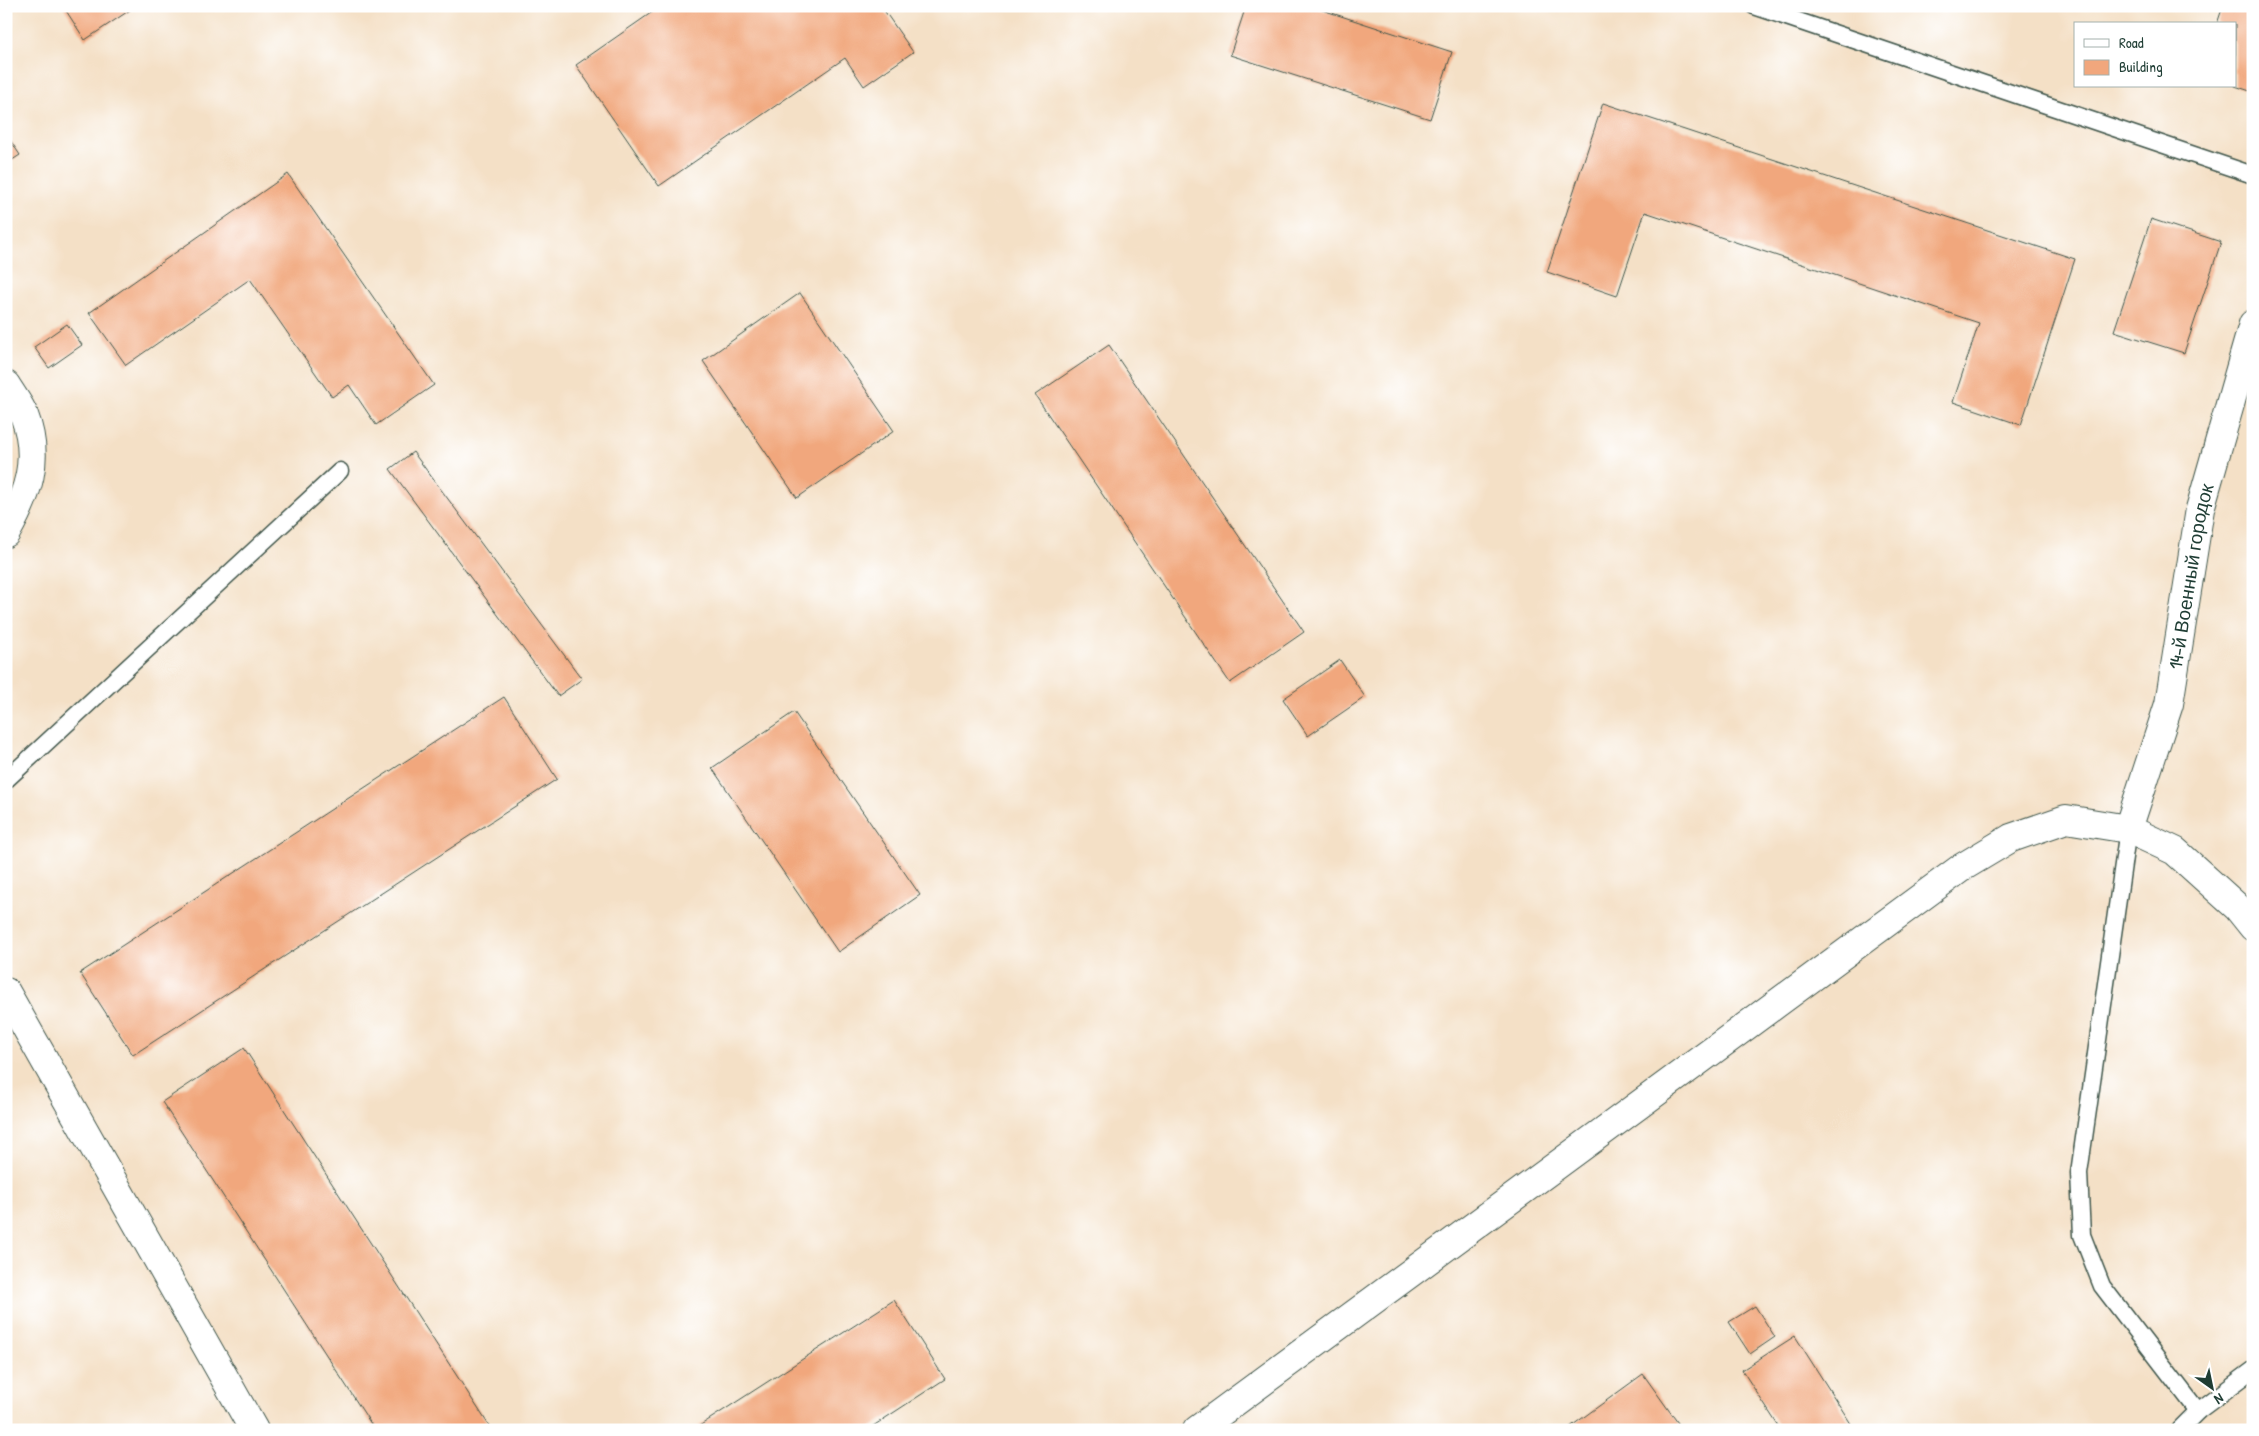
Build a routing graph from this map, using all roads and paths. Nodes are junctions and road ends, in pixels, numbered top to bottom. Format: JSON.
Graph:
{"nodes":[{"id":1,"x":1754,"y":6,"type":"edge"},
{"id":2,"x":2253,"y":175,"type":"edge"},
{"id":3,"x":2253,"y":324,"type":"edge"},
{"id":4,"x":6,"y":385,"type":"edge"},
{"id":5,"x":340,"y":471,"type":"dead end"},
{"id":6,"x":6,"y":532,"type":"edge"},
{"id":7,"x":6,"y":780,"type":"edge"},
{"id":8,"x":2128,"y":828,"type":"junction"},
{"id":9,"x":2253,"y":927,"type":"edge"},
{"id":10,"x":6,"y":992,"type":"edge"},
{"id":11,"x":2253,"y":1370,"type":"edge"},
{"id":12,"x":2198,"y":1411,"type":"junction"},
{"id":13,"x":254,"y":1430,"type":"edge"},
{"id":14,"x":1197,"y":1430,"type":"edge"},
{"id":15,"x":2179,"y":1430,"type":"edge"}],
"edges":[{"from":1,"to":2,"type":"lane"},
{"from":3,"to":8,"type":"street","name":"14-й Военный городок"},
{"from":4,"to":6,"type":"street"},
{"from":5,"to":7,"type":"lane"},
{"from":8,"to":9,"type":"street"},
{"from":8,"to":12,"type":"lane"},
{"from":8,"to":14,"type":"street"},
{"from":10,"to":13,"type":"street"},
{"from":11,"to":12,"type":"lane"},
{"from":12,"to":15,"type":"lane"}]}
